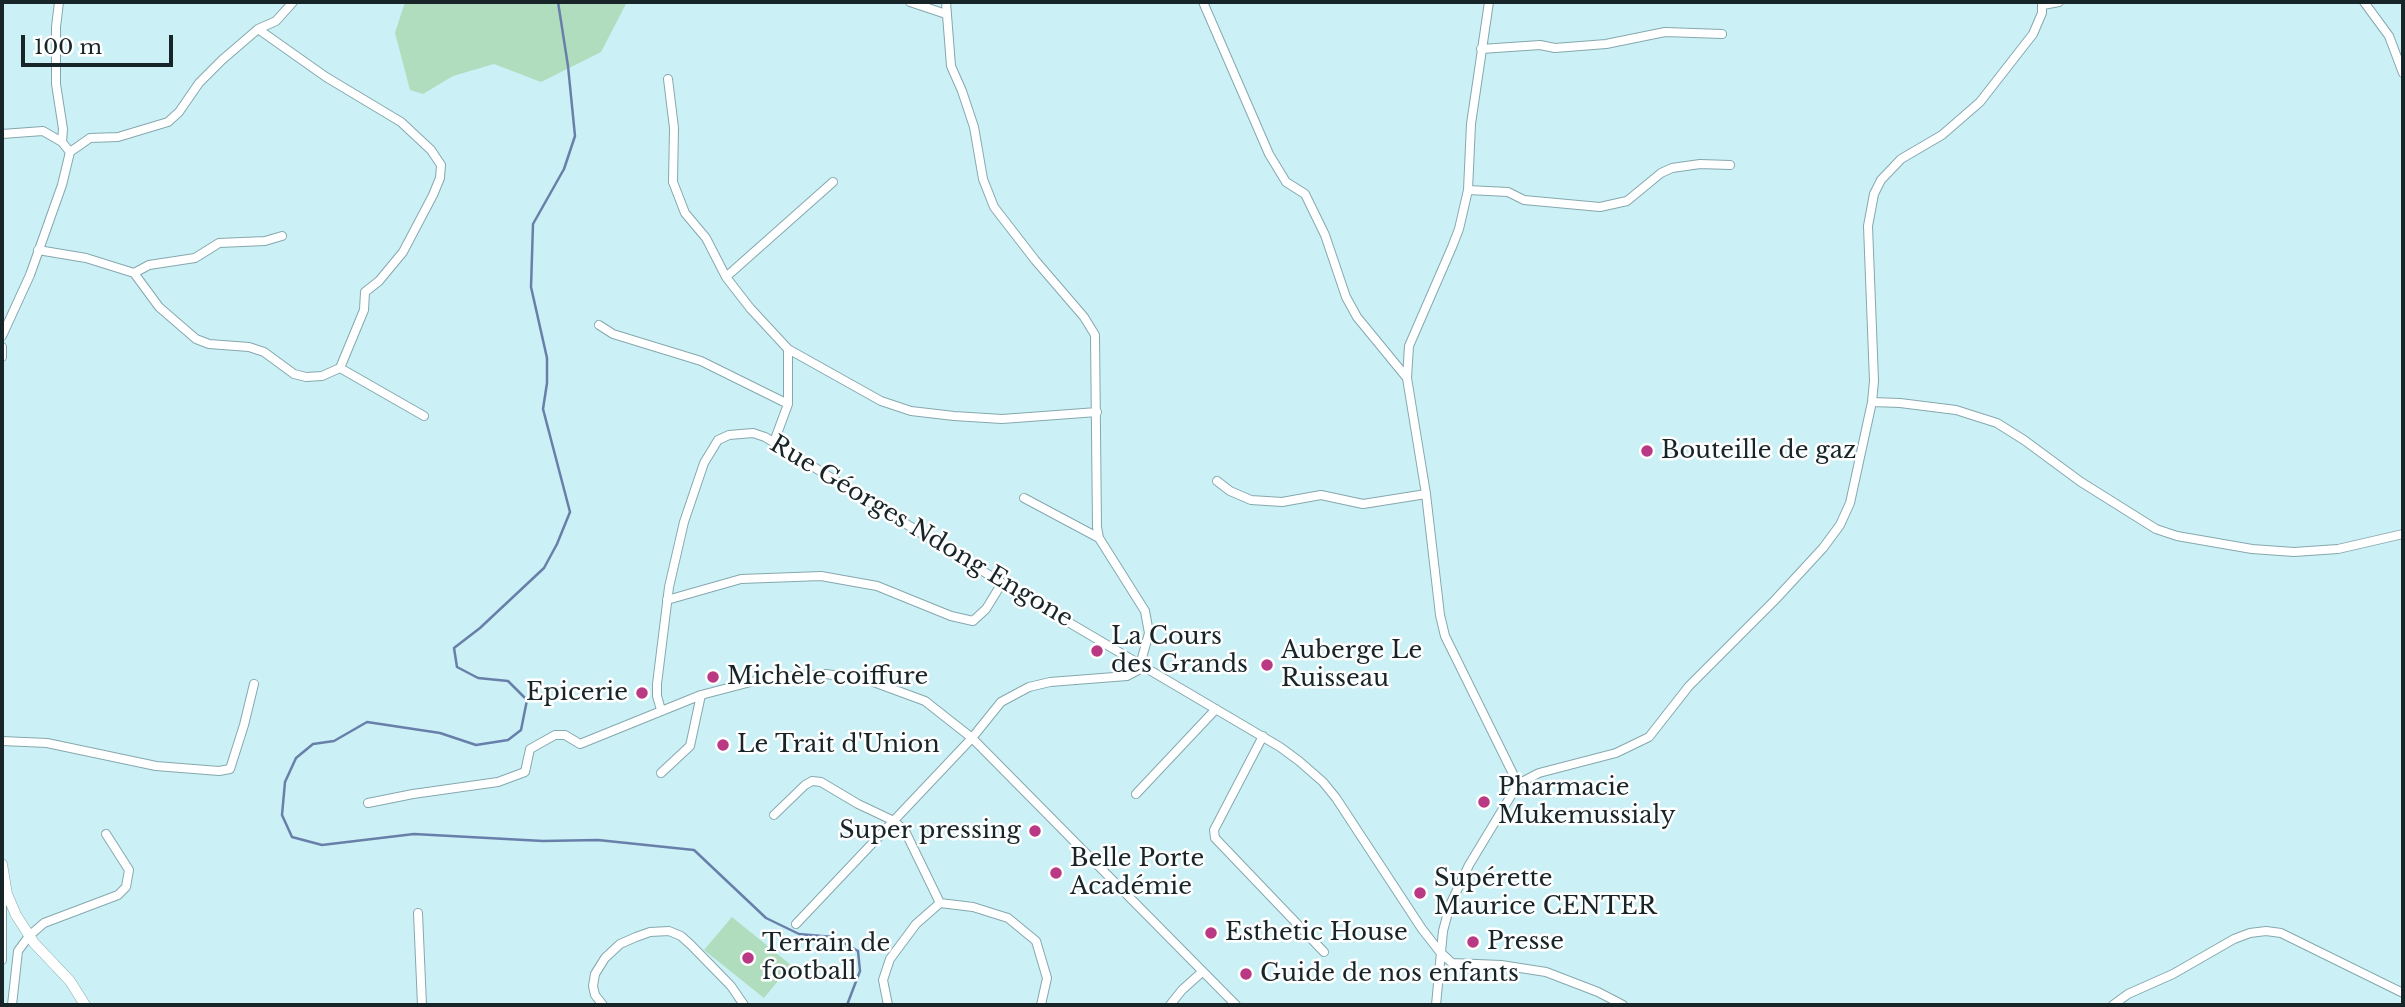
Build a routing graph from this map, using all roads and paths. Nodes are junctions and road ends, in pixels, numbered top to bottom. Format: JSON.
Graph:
{"nodes":[{"id":1,"x":59,"y":2,"type":"edge"},
{"id":2,"x":293,"y":2,"type":"edge"},
{"id":3,"x":910,"y":2,"type":"edge"},
{"id":4,"x":946,"y":2,"type":"edge"},
{"id":5,"x":1203,"y":2,"type":"edge"},
{"id":6,"x":1489,"y":2,"type":"edge"},
{"id":7,"x":2059,"y":2,"type":"edge"},
{"id":8,"x":2364,"y":2,"type":"edge"},
{"id":9,"x":2043,"y":3,"type":"edge"},
{"id":10,"x":946,"y":14,"type":"junction"},
{"id":11,"x":258,"y":29,"type":"junction"},
{"id":12,"x":1722,"y":34,"type":"dead end"},
{"id":13,"x":1482,"y":49,"type":"junction"},
{"id":14,"x":2403,"y":73,"type":"edge"},
{"id":15,"x":668,"y":79,"type":"dead end"},
{"id":16,"x":2,"y":134,"type":"edge"},
{"id":17,"x":62,"y":142,"type":"junction"},
{"id":18,"x":70,"y":152,"type":"junction"},
{"id":19,"x":1730,"y":165,"type":"dead end"},
{"id":20,"x":833,"y":182,"type":"dead end"},
{"id":21,"x":1468,"y":190,"type":"junction"},
{"id":22,"x":282,"y":236,"type":"dead end"},
{"id":23,"x":38,"y":250,"type":"junction"},
{"id":24,"x":134,"y":273,"type":"junction"},
{"id":25,"x":726,"y":277,"type":"junction"},
{"id":26,"x":599,"y":325,"type":"dead end"},
{"id":27,"x":2,"y":336,"type":"edge"},
{"id":28,"x":2,"y":347,"type":"edge"},
{"id":29,"x":788,"y":349,"type":"junction"},
{"id":30,"x":2,"y":357,"type":"edge"},
{"id":31,"x":340,"y":368,"type":"junction"},
{"id":32,"x":1407,"y":378,"type":"junction"},
{"id":33,"x":1872,"y":402,"type":"junction"},
{"id":34,"x":788,"y":404,"type":"junction"},
{"id":35,"x":1097,"y":412,"type":"junction"},
{"id":36,"x":424,"y":415,"type":"dead end"},
{"id":37,"x":774,"y":442,"type":"junction"},
{"id":38,"x":1217,"y":481,"type":"dead end"},
{"id":39,"x":1426,"y":494,"type":"junction"},
{"id":40,"x":1024,"y":498,"type":"dead end"},
{"id":41,"x":2403,"y":534,"type":"edge"},
{"id":42,"x":1099,"y":538,"type":"junction"},
{"id":43,"x":1002,"y":583,"type":"junction"},
{"id":44,"x":667,"y":600,"type":"junction"},
{"id":45,"x":1142,"y":666,"type":"junction"},
{"id":46,"x":254,"y":684,"type":"dead end"},
{"id":47,"x":701,"y":695,"type":"junction"},
{"id":48,"x":1216,"y":709,"type":"junction"},
{"id":49,"x":661,"y":710,"type":"junction"},
{"id":50,"x":1263,"y":736,"type":"junction"},
{"id":51,"x":972,"y":738,"type":"junction"},
{"id":52,"x":2,"y":741,"type":"edge"},
{"id":53,"x":661,"y":773,"type":"dead end"},
{"id":54,"x":1518,"y":784,"type":"junction"},
{"id":55,"x":1136,"y":794,"type":"dead end"},
{"id":56,"x":368,"y":803,"type":"dead end"},
{"id":57,"x":774,"y":815,"type":"dead end"},
{"id":58,"x":894,"y":821,"type":"junction"},
{"id":59,"x":106,"y":834,"type":"dead end"},
{"id":60,"x":2,"y":864,"type":"edge"},
{"id":61,"x":2,"y":894,"type":"edge"},
{"id":62,"x":940,"y":903,"type":"junction"},
{"id":63,"x":418,"y":912,"type":"dead end"},
{"id":64,"x":796,"y":924,"type":"dead end"},
{"id":65,"x":29,"y":936,"type":"junction"},
{"id":66,"x":1324,"y":952,"type":"dead end"},
{"id":67,"x":1440,"y":952,"type":"junction"},
{"id":68,"x":2,"y":960,"type":"edge"},
{"id":69,"x":1202,"y":972,"type":"junction"},
{"id":70,"x":2403,"y":993,"type":"edge"},
{"id":71,"x":12,"y":1005,"type":"edge"},
{"id":72,"x":85,"y":1005,"type":"edge"},
{"id":73,"x":422,"y":1005,"type":"edge"},
{"id":74,"x":603,"y":1005,"type":"edge"},
{"id":75,"x":744,"y":1005,"type":"edge"},
{"id":76,"x":888,"y":1005,"type":"edge"},
{"id":77,"x":1041,"y":1005,"type":"edge"},
{"id":78,"x":1170,"y":1005,"type":"edge"},
{"id":79,"x":1236,"y":1005,"type":"edge"},
{"id":80,"x":1436,"y":1005,"type":"edge"},
{"id":81,"x":1623,"y":1005,"type":"edge"},
{"id":82,"x":2113,"y":1005,"type":"edge"}],
"edges":[{"from":1,"to":17,"type":"street"},
{"from":2,"to":11,"type":"street"},
{"from":3,"to":10,"type":"street"},
{"from":4,"to":10,"type":"street"},
{"from":5,"to":32,"type":"street"},
{"from":6,"to":13,"type":"street"},
{"from":7,"to":9,"type":"street"},
{"from":8,"to":14,"type":"street"},
{"from":9,"to":33,"type":"street"},
{"from":10,"to":35,"type":"street"},
{"from":11,"to":18,"type":"street"},
{"from":11,"to":31,"type":"street"},
{"from":12,"to":13,"type":"street"},
{"from":13,"to":21,"type":"street"},
{"from":15,"to":25,"type":"street"},
{"from":16,"to":17,"type":"street"},
{"from":17,"to":18,"type":"street"},
{"from":18,"to":23,"type":"street"},
{"from":19,"to":21,"type":"street"},
{"from":20,"to":25,"type":"street"},
{"from":21,"to":32,"type":"street"},
{"from":22,"to":24,"type":"street"},
{"from":23,"to":24,"type":"street"},
{"from":23,"to":27,"type":"street"},
{"from":24,"to":31,"type":"street"},
{"from":25,"to":29,"type":"street"},
{"from":26,"to":34,"type":"street"},
{"from":28,"to":30,"type":"street"},
{"from":29,"to":34,"type":"street"},
{"from":29,"to":35,"type":"street"},
{"from":31,"to":36,"type":"street"},
{"from":32,"to":39,"type":"street"},
{"from":33,"to":41,"type":"street"},
{"from":33,"to":54,"type":"street"},
{"from":34,"to":37,"type":"street"},
{"from":35,"to":42,"type":"street"},
{"from":37,"to":43,"type":"street","name":"Rue Géorges Ndong Engone"},
{"from":37,"to":44,"type":"street","name":"Rue Géorges Ndong Engone"},
{"from":38,"to":39,"type":"street"},
{"from":39,"to":54,"type":"street"},
{"from":40,"to":42,"type":"street"},
{"from":42,"to":45,"type":"street"},
{"from":43,"to":44,"type":"street"},
{"from":43,"to":45,"type":"street","name":"Rue Géorges Ndong Engone"},
{"from":44,"to":49,"type":"street","name":"Rue Géorges Ndong Engone"},
{"from":45,"to":48,"type":"street","name":"Rue Géorges Ndong Engone"},
{"from":45,"to":51,"type":"street"},
{"from":46,"to":52,"type":"street"},
{"from":47,"to":49,"type":"street"},
{"from":47,"to":51,"type":"street"},
{"from":47,"to":53,"type":"street"},
{"from":48,"to":50,"type":"street","name":"Rue Géorges Ndong Engone"},
{"from":48,"to":55,"type":"street"},
{"from":49,"to":56,"type":"street"},
{"from":50,"to":66,"type":"street"},
{"from":50,"to":67,"type":"street","name":"Rue Géorges Ndong Engone"},
{"from":51,"to":58,"type":"street"},
{"from":51,"to":69,"type":"street"},
{"from":54,"to":67,"type":"street"},
{"from":57,"to":58,"type":"street"},
{"from":58,"to":62,"type":"street"},
{"from":58,"to":64,"type":"street"},
{"from":59,"to":65,"type":"street"},
{"from":60,"to":65,"type":"street"},
{"from":61,"to":68,"type":"street"},
{"from":62,"to":76,"type":"street"},
{"from":62,"to":77,"type":"street"},
{"from":63,"to":73,"type":"street"},
{"from":65,"to":71,"type":"street"},
{"from":65,"to":72,"type":"street"},
{"from":67,"to":80,"type":"street"},
{"from":67,"to":81,"type":"street"},
{"from":69,"to":78,"type":"street"},
{"from":69,"to":79,"type":"street"},
{"from":70,"to":82,"type":"street"},
{"from":74,"to":75,"type":"street"}]}
